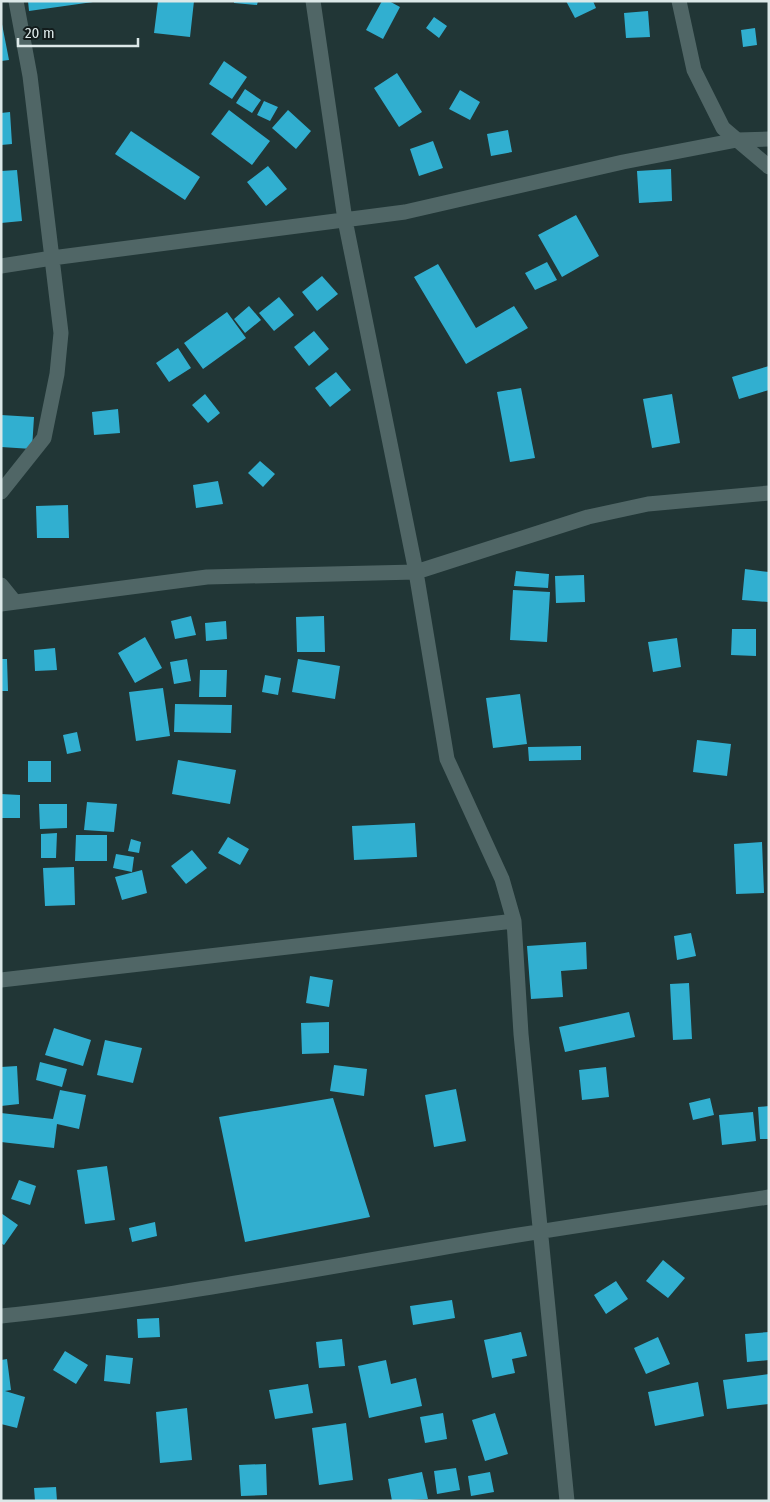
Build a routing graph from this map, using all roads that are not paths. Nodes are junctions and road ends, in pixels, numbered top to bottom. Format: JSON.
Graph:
{"nodes":[{"id":1,"x":16,"y":1,"type":"edge"},
{"id":2,"x":313,"y":1,"type":"edge"},
{"id":3,"x":679,"y":1,"type":"edge"},
{"id":4,"x":769,"y":139,"type":"edge"},
{"id":5,"x":737,"y":140,"type":"junction"},
{"id":6,"x":769,"y":167,"type":"edge"},
{"id":7,"x":345,"y":220,"type":"junction"},
{"id":8,"x":52,"y":258,"type":"junction"},
{"id":9,"x":1,"y":266,"type":"edge"},
{"id":10,"x":1,"y":492,"type":"edge"},
{"id":11,"x":769,"y":492,"type":"edge"},
{"id":12,"x":416,"y":572,"type":"junction"},
{"id":13,"x":1,"y":585,"type":"edge"},
{"id":14,"x":8,"y":602,"type":"edge"},
{"id":15,"x":514,"y":921,"type":"junction"},
{"id":16,"x":1,"y":980,"type":"edge"},
{"id":17,"x":769,"y":1197,"type":"edge"},
{"id":18,"x":540,"y":1231,"type":"junction"},
{"id":19,"x":1,"y":1316,"type":"edge"},
{"id":20,"x":567,"y":1501,"type":"edge"}],
"edges":[{"from":1,"to":8,"type":"street"},
{"from":2,"to":7,"type":"street"},
{"from":3,"to":5,"type":"street"},
{"from":4,"to":5,"type":"street"},
{"from":5,"to":6,"type":"street"},
{"from":5,"to":7,"type":"street"},
{"from":7,"to":8,"type":"street"},
{"from":7,"to":12,"type":"street"},
{"from":8,"to":9,"type":"street"},
{"from":8,"to":10,"type":"street"},
{"from":11,"to":12,"type":"street"},
{"from":12,"to":14,"type":"street"},
{"from":12,"to":15,"type":"street"},
{"from":13,"to":14,"type":"street"},
{"from":15,"to":16,"type":"street"},
{"from":15,"to":18,"type":"street"},
{"from":17,"to":18,"type":"street"},
{"from":18,"to":19,"type":"street"},
{"from":18,"to":20,"type":"street"}]}
